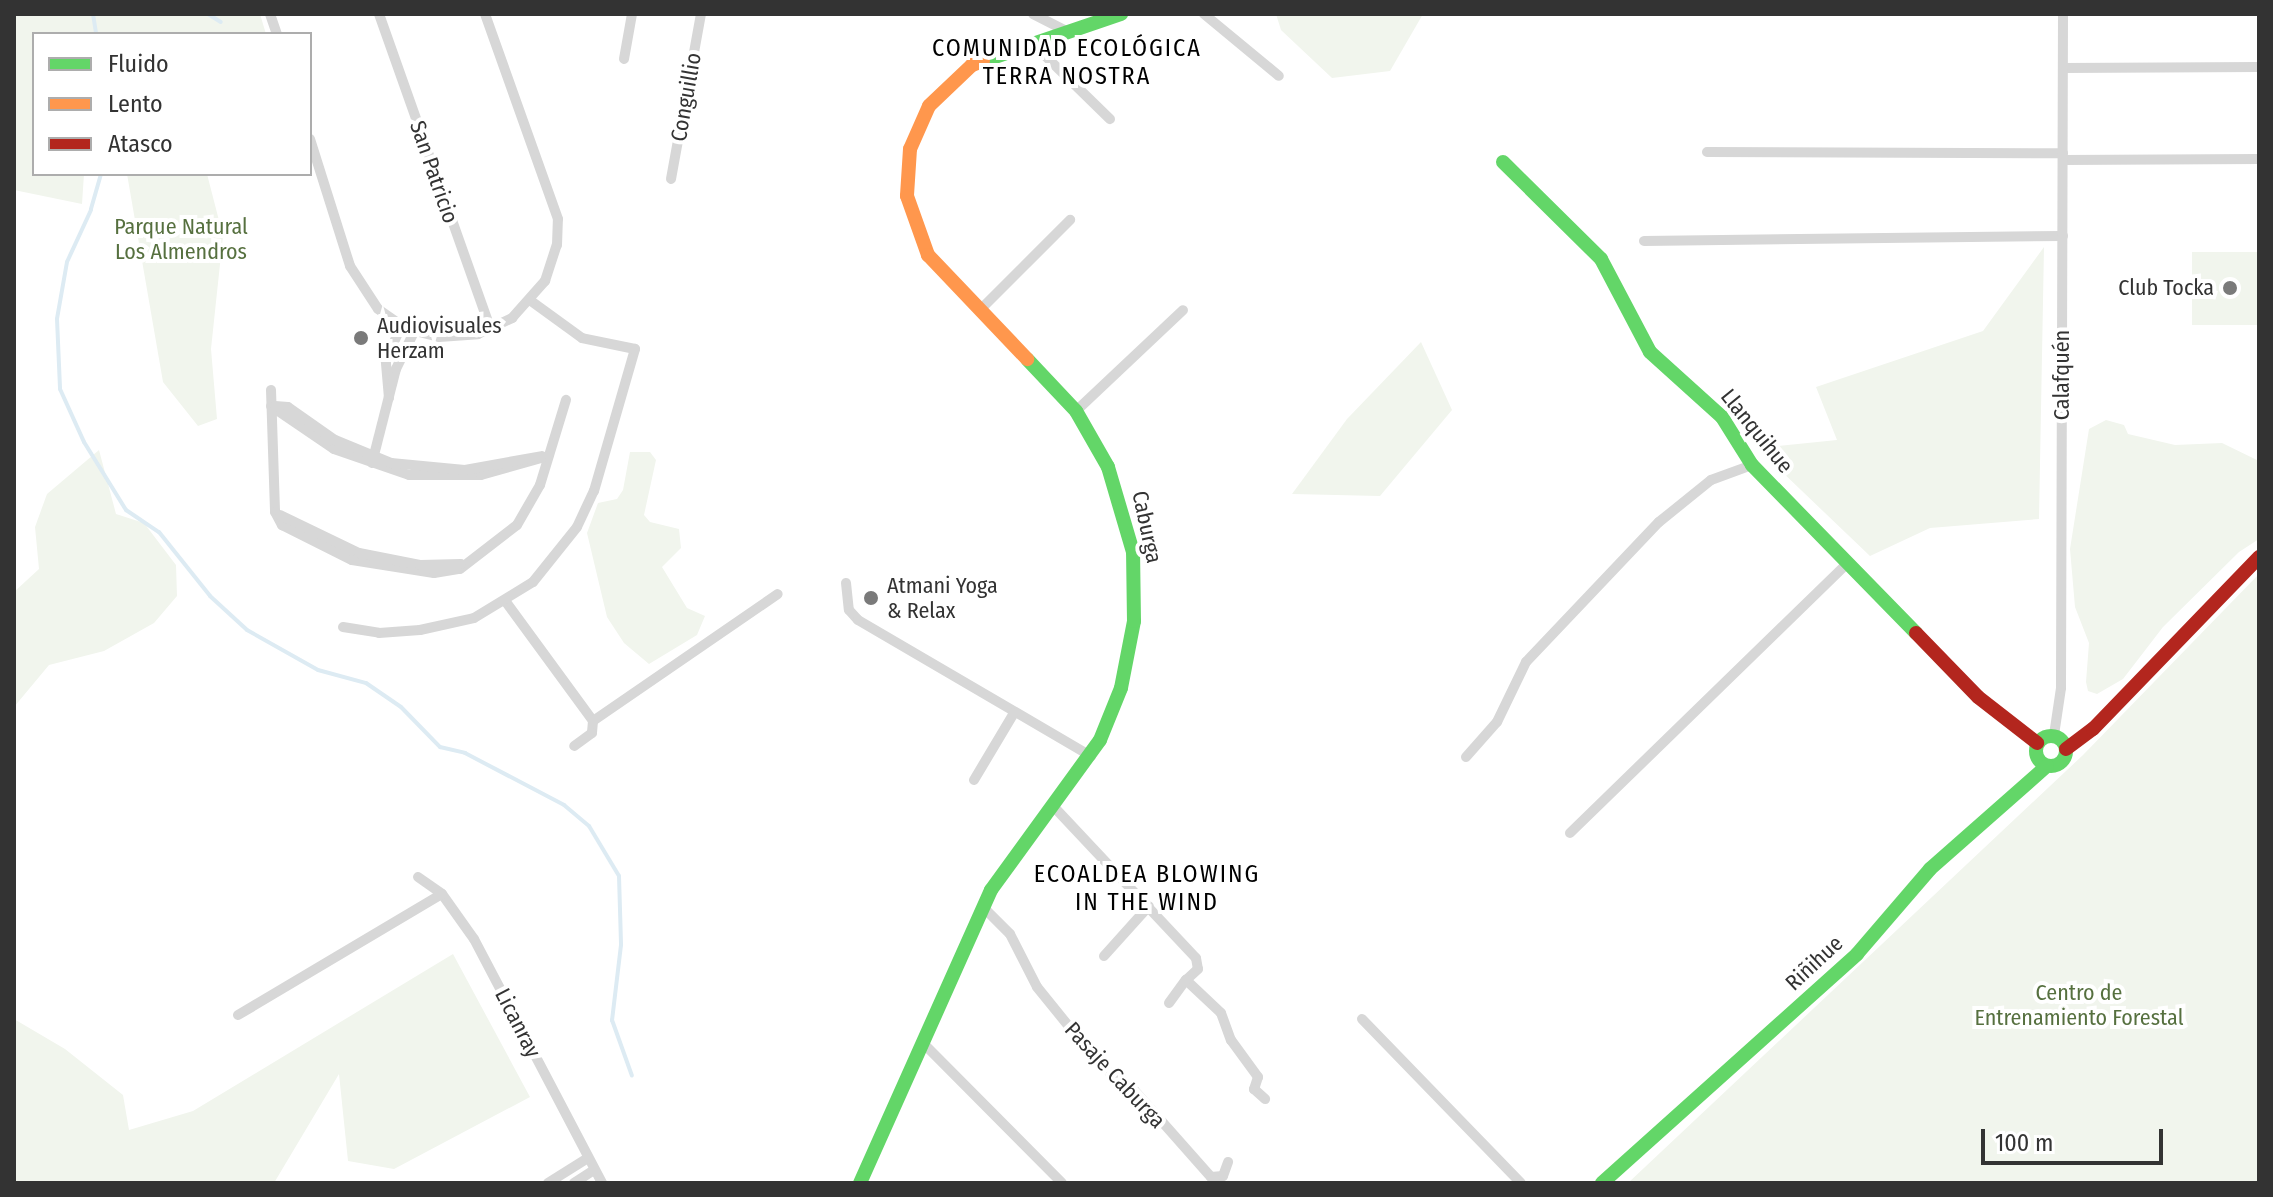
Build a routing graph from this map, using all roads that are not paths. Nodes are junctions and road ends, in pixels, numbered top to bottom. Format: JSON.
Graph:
{"nodes":[{"id":1,"x":379,"y":14,"type":"edge"},
{"id":2,"x":485,"y":14,"type":"edge"},
{"id":3,"x":632,"y":14,"type":"edge"},
{"id":4,"x":701,"y":14,"type":"edge"},
{"id":5,"x":1033,"y":14,"type":"edge"},
{"id":6,"x":1121,"y":14,"type":"edge"},
{"id":7,"x":1204,"y":14,"type":"edge"},
{"id":8,"x":2063,"y":14,"type":"edge"},
{"id":9,"x":1068,"y":32,"type":"junction"},
{"id":10,"x":1032,"y":43,"type":"junction"},
{"id":11,"x":624,"y":59,"type":"dead end"},
{"id":12,"x":2259,"y":67,"type":"edge"},
{"id":13,"x":2063,"y":68,"type":"junction"},
{"id":14,"x":1279,"y":76,"type":"dead end"},
{"id":15,"x":1110,"y":119,"type":"dead end"},
{"id":16,"x":312,"y":145,"type":"edge"},
{"id":17,"x":1707,"y":152,"type":"dead end"},
{"id":18,"x":2063,"y":156,"type":"junction"},
{"id":19,"x":2259,"y":159,"type":"edge"},
{"id":20,"x":1503,"y":162,"type":"dead end"},
{"id":21,"x":671,"y":179,"type":"dead end"},
{"id":22,"x":1070,"y":220,"type":"dead end"},
{"id":23,"x":2063,"y":236,"type":"junction"},
{"id":24,"x":1644,"y":241,"type":"dead end"},
{"id":25,"x":531,"y":301,"type":"junction"},
{"id":26,"x":1183,"y":310,"type":"dead end"},
{"id":27,"x":979,"y":311,"type":"junction"},
{"id":28,"x":401,"y":326,"type":"junction"},
{"id":29,"x":491,"y":330,"type":"junction"},
{"id":30,"x":414,"y":332,"type":"junction"},
{"id":31,"x":271,"y":390,"type":"dead end"},
{"id":32,"x":390,"y":400,"type":"junction"},
{"id":33,"x":566,"y":400,"type":"dead end"},
{"id":34,"x":271,"y":406,"type":"junction"},
{"id":35,"x":1076,"y":411,"type":"junction"},
{"id":36,"x":548,"y":456,"type":"junction"},
{"id":37,"x":372,"y":461,"type":"junction"},
{"id":38,"x":1752,"y":465,"type":"junction"},
{"id":39,"x":2259,"y":557,"type":"edge"},
{"id":40,"x":1848,"y":563,"type":"junction"},
{"id":41,"x":846,"y":583,"type":"dead end"},
{"id":42,"x":778,"y":594,"type":"dead end"},
{"id":43,"x":506,"y":602,"type":"junction"},
{"id":44,"x":343,"y":627,"type":"dead end"},
{"id":45,"x":1014,"y":713,"type":"junction"},
{"id":46,"x":593,"y":721,"type":"junction"},
{"id":47,"x":2054,"y":735,"type":"junction"},
{"id":48,"x":2037,"y":743,"type":"junction"},
{"id":49,"x":574,"y":746,"type":"dead end"},
{"id":50,"x":2066,"y":749,"type":"junction"},
{"id":51,"x":1091,"y":756,"type":"junction"},
{"id":52,"x":1466,"y":757,"type":"dead end"},
{"id":53,"x":2047,"y":766,"type":"junction"},
{"id":54,"x":974,"y":780,"type":"dead end"},
{"id":55,"x":1055,"y":808,"type":"junction"},
{"id":56,"x":1570,"y":833,"type":"dead end"},
{"id":57,"x":418,"y":877,"type":"dead end"},
{"id":58,"x":442,"y":894,"type":"junction"},
{"id":59,"x":1149,"y":906,"type":"junction"},
{"id":60,"x":983,"y":907,"type":"junction"},
{"id":61,"x":1104,"y":956,"type":"dead end"},
{"id":62,"x":1186,"y":980,"type":"junction"},
{"id":63,"x":1169,"y":1003,"type":"dead end"},
{"id":64,"x":238,"y":1015,"type":"dead end"},
{"id":65,"x":1362,"y":1019,"type":"dead end"},
{"id":66,"x":923,"y":1043,"type":"junction"},
{"id":67,"x":1265,"y":1099,"type":"dead end"},
{"id":68,"x":588,"y":1158,"type":"junction"},
{"id":69,"x":1228,"y":1162,"type":"dead end"},
{"id":70,"x":594,"y":1170,"type":"junction"},
{"id":71,"x":548,"y":1183,"type":"edge"},
{"id":72,"x":574,"y":1183,"type":"edge"},
{"id":73,"x":602,"y":1183,"type":"edge"},
{"id":74,"x":860,"y":1183,"type":"edge"},
{"id":75,"x":1062,"y":1183,"type":"edge"},
{"id":76,"x":1521,"y":1183,"type":"edge"},
{"id":77,"x":1602,"y":1183,"type":"edge"}],
"edges":[{"from":1,"to":29,"type":"street","name":"San Patricio"},
{"from":2,"to":25,"type":"street"},
{"from":3,"to":11,"type":"street"},
{"from":4,"to":21,"type":"street","name":"Conguillio"},
{"from":5,"to":9,"type":"street"},
{"from":6,"to":9,"type":"street","name":"Caburga"},
{"from":7,"to":14,"type":"street"},
{"from":8,"to":13,"type":"street","name":"Calafquén"},
{"from":9,"to":10,"type":"street","name":"Caburga"},
{"from":10,"to":15,"type":"street"},
{"from":10,"to":27,"type":"street","name":"Caburga"},
{"from":12,"to":13,"type":"street"},
{"from":13,"to":18,"type":"street","name":"Calafquén"},
{"from":16,"to":28,"type":"street"},
{"from":17,"to":18,"type":"street"},
{"from":18,"to":19,"type":"street"},
{"from":18,"to":23,"type":"street","name":"Calafquén"},
{"from":20,"to":38,"type":"street","name":"Llanquihue"},
{"from":22,"to":27,"type":"street"},
{"from":23,"to":24,"type":"street"},
{"from":23,"to":47,"type":"street","name":"Calafquén"},
{"from":25,"to":29,"type":"street"},
{"from":25,"to":43,"type":"street"},
{"from":26,"to":35,"type":"street"},
{"from":27,"to":35,"type":"street","name":"Caburga"},
{"from":28,"to":30,"type":"street"},
{"from":28,"to":32,"type":"street"},
{"from":29,"to":30,"type":"street"},
{"from":30,"to":32,"type":"street"},
{"from":31,"to":34,"type":"street"},
{"from":32,"to":37,"type":"street"},
{"from":33,"to":36,"type":"street"},
{"from":34,"to":36,"type":"street"},
{"from":34,"to":37,"type":"street"},
{"from":35,"to":51,"type":"street","name":"Caburga"},
{"from":36,"to":37,"type":"street"},
{"from":38,"to":40,"type":"street","name":"Llanquihue"},
{"from":38,"to":52,"type":"street"},
{"from":39,"to":50,"type":"street","name":"Riñihue"},
{"from":40,"to":48,"type":"street","name":"Llanquihue"},
{"from":40,"to":56,"type":"street"},
{"from":41,"to":45,"type":"street"},
{"from":42,"to":46,"type":"street"},
{"from":43,"to":44,"type":"street"},
{"from":43,"to":46,"type":"street"},
{"from":45,"to":51,"type":"street"},
{"from":45,"to":54,"type":"street"},
{"from":46,"to":49,"type":"street"},
{"from":47,"to":48,"type":"street"},
{"from":47,"to":50,"type":"street"},
{"from":48,"to":53,"type":"street"},
{"from":50,"to":53,"type":"street","name":"Riñihue"},
{"from":51,"to":55,"type":"street","name":"Caburga"},
{"from":53,"to":77,"type":"street","name":"Riñihue"},
{"from":55,"to":59,"type":"street"},
{"from":55,"to":60,"type":"street","name":"Caburga"},
{"from":57,"to":58,"type":"street","name":"Licanray"},
{"from":58,"to":64,"type":"street"},
{"from":58,"to":68,"type":"street","name":"Licanray"},
{"from":59,"to":61,"type":"street"},
{"from":59,"to":62,"type":"street"},
{"from":60,"to":66,"type":"street","name":"Caburga"},
{"from":60,"to":69,"type":"street","name":"Pasaje Caburga"},
{"from":62,"to":63,"type":"street"},
{"from":62,"to":67,"type":"street"},
{"from":65,"to":76,"type":"street"},
{"from":66,"to":74,"type":"street","name":"Caburga"},
{"from":66,"to":75,"type":"street"},
{"from":68,"to":70,"type":"street","name":"Licanray"},
{"from":68,"to":71,"type":"street"},
{"from":70,"to":72,"type":"street"},
{"from":70,"to":73,"type":"street","name":"Licanray"}]}
